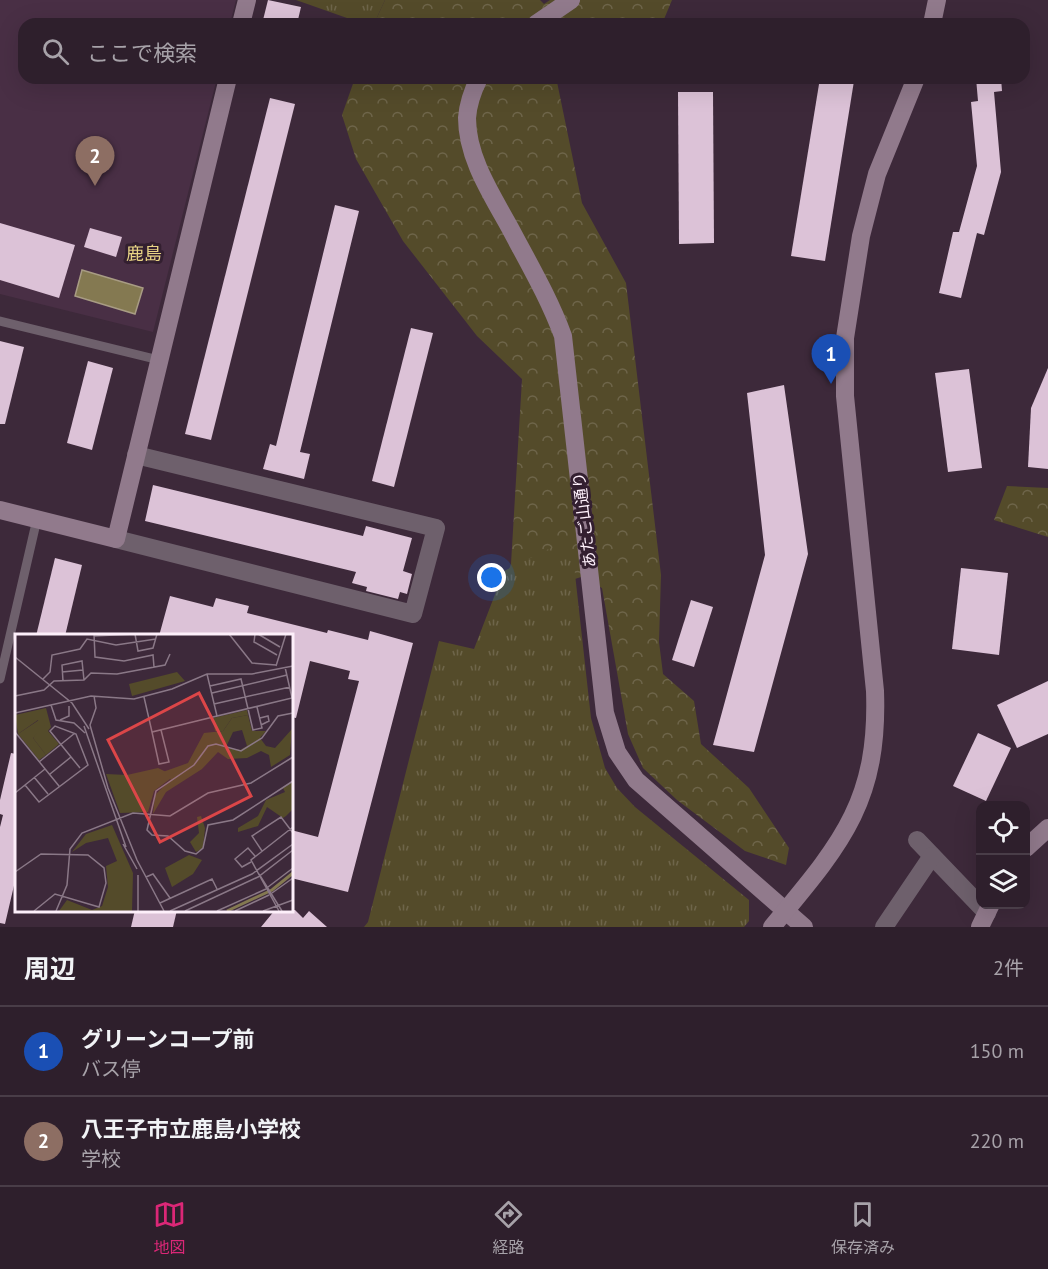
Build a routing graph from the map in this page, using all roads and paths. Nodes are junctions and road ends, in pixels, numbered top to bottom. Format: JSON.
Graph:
{"nodes":[{"id":1,"x":247,"y":0,"type":"edge"},
{"id":2,"x":571,"y":0,"type":"edge"},
{"id":3,"x":937,"y":0,"type":"edge"},
{"id":4,"x":242,"y":18,"type":"edge"},
{"id":5,"x":545,"y":18,"type":"edge"},
{"id":6,"x":933,"y":18,"type":"edge"},
{"id":7,"x":227,"y":84,"type":"edge"},
{"id":8,"x":476,"y":84,"type":"edge"},
{"id":9,"x":914,"y":84,"type":"edge"},
{"id":10,"x":0,"y":321,"type":"edge"},
{"id":11,"x":159,"y":360,"type":"junction"},
{"id":12,"x":136,"y":454,"type":"junction"},
{"id":13,"x":0,"y":510,"type":"edge"},
{"id":14,"x":37,"y":519,"type":"junction"},
{"id":15,"x":116,"y":539,"type":"junction"},
{"id":16,"x":0,"y":679,"type":"edge"},
{"id":17,"x":1048,"y":828,"type":"edge"},
{"id":18,"x":916,"y":840,"type":"dead end"},
{"id":19,"x":1030,"y":844,"type":"edge"},
{"id":20,"x":932,"y":856,"type":"junction"},
{"id":21,"x":786,"y":910,"type":"junction"},
{"id":22,"x":986,"y":915,"type":"edge"},
{"id":23,"x":772,"y":927,"type":"edge"},
{"id":24,"x":804,"y":927,"type":"edge"},
{"id":25,"x":884,"y":927,"type":"edge"}],
"edges":[{"from":1,"to":4,"type":"street"},
{"from":2,"to":5,"type":"street"},
{"from":3,"to":6,"type":"street"},
{"from":7,"to":11,"type":"street"},
{"from":8,"to":21,"type":"street","name":"あたご山通り"},
{"from":9,"to":21,"type":"street"},
{"from":10,"to":11,"type":"lane"},
{"from":11,"to":12,"type":"street"},
{"from":12,"to":15,"type":"street"},
{"from":12,"to":15,"type":"street"},
{"from":13,"to":14,"type":"street"},
{"from":14,"to":15,"type":"street"},
{"from":14,"to":16,"type":"lane"},
{"from":17,"to":19,"type":"street"},
{"from":18,"to":20,"type":"street"},
{"from":20,"to":22,"type":"street"},
{"from":20,"to":25,"type":"street"},
{"from":21,"to":23,"type":"street"},
{"from":21,"to":24,"type":"street","name":"あたご山通り"}]}
